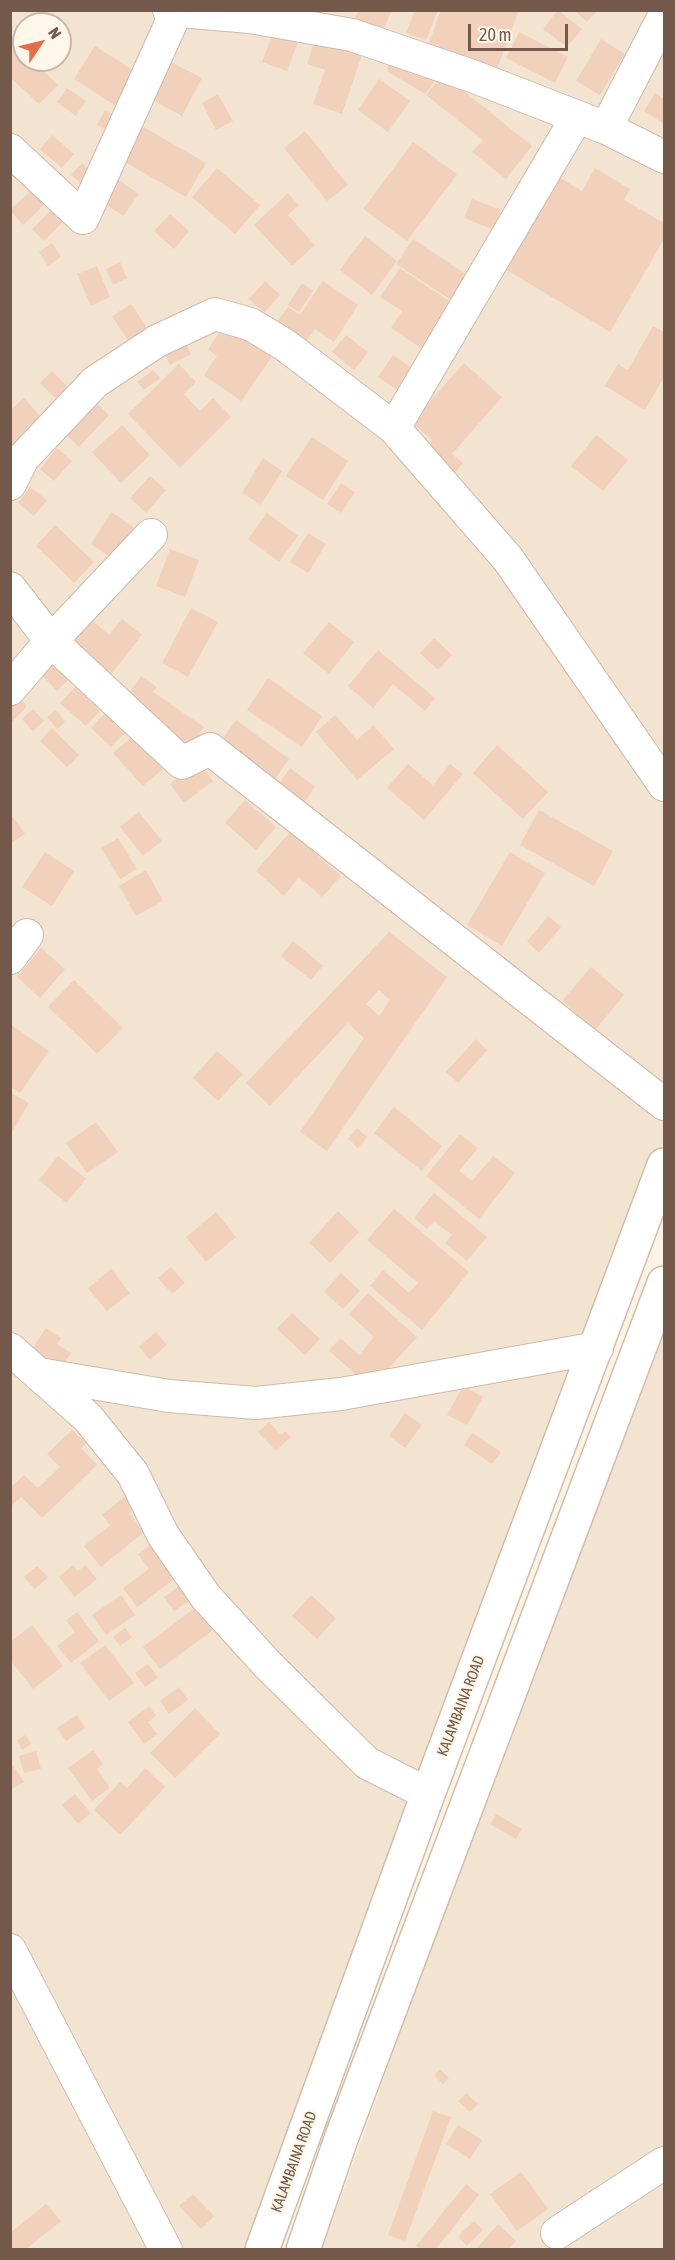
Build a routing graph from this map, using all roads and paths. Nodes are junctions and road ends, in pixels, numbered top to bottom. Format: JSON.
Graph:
{"nodes":[{"id":1,"x":174,"y":11,"type":"edge"},
{"id":2,"x":664,"y":16,"type":"edge"},
{"id":3,"x":577,"y":117,"type":"junction"},
{"id":4,"x":606,"y":128,"type":"junction"},
{"id":5,"x":10,"y":150,"type":"edge"},
{"id":6,"x":664,"y":157,"type":"edge"},
{"id":7,"x":393,"y":428,"type":"junction"},
{"id":8,"x":10,"y":484,"type":"edge"},
{"id":9,"x":151,"y":535,"type":"dead end"},
{"id":10,"x":10,"y":588,"type":"edge"},
{"id":11,"x":51,"y":641,"type":"junction"},
{"id":12,"x":10,"y":689,"type":"edge"},
{"id":13,"x":664,"y":785,"type":"edge"},
{"id":14,"x":664,"y":1104,"type":"edge"},
{"id":15,"x":664,"y":1165,"type":"edge"},
{"id":16,"x":664,"y":1283,"type":"edge"},
{"id":17,"x":597,"y":1348,"type":"junction"},
{"id":18,"x":10,"y":1349,"type":"edge"},
{"id":19,"x":39,"y":1374,"type":"junction"},
{"id":20,"x":428,"y":1794,"type":"junction"},
{"id":21,"x":10,"y":1950,"type":"edge"},
{"id":22,"x":664,"y":2163,"type":"edge"},
{"id":23,"x":557,"y":2233,"type":"dead end"},
{"id":24,"x":166,"y":2250,"type":"edge"},
{"id":25,"x":262,"y":2250,"type":"edge"},
{"id":26,"x":303,"y":2250,"type":"edge"}],
"edges":[{"from":1,"to":3,"type":"street"},
{"from":1,"to":5,"type":"street"},
{"from":2,"to":4,"type":"street"},
{"from":3,"to":4,"type":"street"},
{"from":3,"to":7,"type":"street"},
{"from":4,"to":6,"type":"street"},
{"from":7,"to":8,"type":"street"},
{"from":7,"to":13,"type":"street"},
{"from":9,"to":11,"type":"street"},
{"from":10,"to":11,"type":"street"},
{"from":11,"to":12,"type":"street"},
{"from":11,"to":14,"type":"street"},
{"from":15,"to":17,"type":"main road","name":"KALAMBAINA ROAD"},
{"from":16,"to":26,"type":"main road"},
{"from":17,"to":19,"type":"street"},
{"from":17,"to":20,"type":"main road","name":"KALAMBAINA ROAD"},
{"from":18,"to":19,"type":"street"},
{"from":19,"to":20,"type":"street"},
{"from":20,"to":25,"type":"main road","name":"KALAMBAINA ROAD"},
{"from":21,"to":24,"type":"street"},
{"from":22,"to":23,"type":"street"}]}
